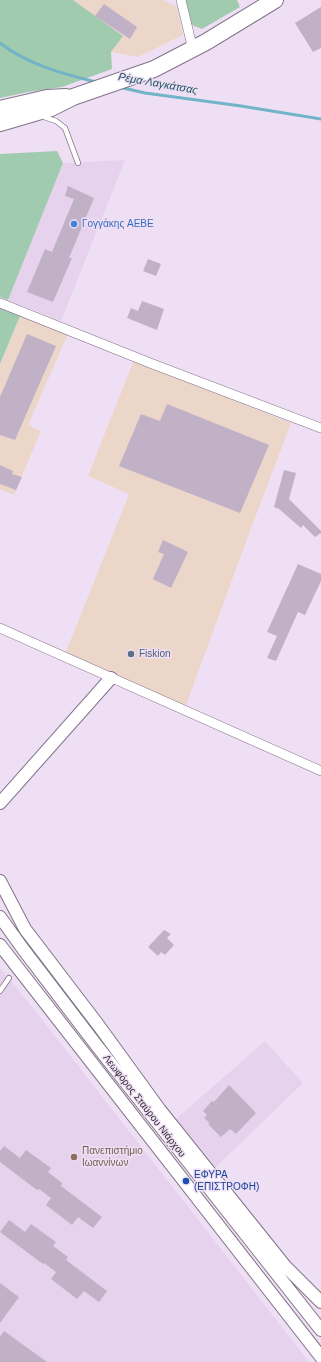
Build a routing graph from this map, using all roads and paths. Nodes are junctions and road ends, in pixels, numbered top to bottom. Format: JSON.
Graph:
{"nodes":[{"id":1,"x":181,"y":0,"type":"edge"},
{"id":2,"x":275,"y":0,"type":"edge"},
{"id":3,"x":193,"y":50,"type":"junction"},
{"id":4,"x":80,"y":95,"type":"junction"},
{"id":5,"x":0,"y":109,"type":"edge"},
{"id":6,"x":35,"y":114,"type":"junction"},
{"id":7,"x":0,"y":123,"type":"edge"},
{"id":8,"x":78,"y":162,"type":"dead end"},
{"id":9,"x":0,"y":303,"type":"edge"},
{"id":10,"x":321,"y":428,"type":"edge"},
{"id":11,"x":0,"y":628,"type":"edge"},
{"id":12,"x":111,"y":678,"type":"junction"},
{"id":13,"x":321,"y":771,"type":"edge"},
{"id":14,"x":0,"y":803,"type":"edge"},
{"id":15,"x":0,"y":882,"type":"edge"},
{"id":16,"x":0,"y":917,"type":"edge"},
{"id":17,"x":0,"y":945,"type":"edge"},
{"id":18,"x":9,"y":978,"type":"dead end"},
{"id":19,"x":0,"y":991,"type":"edge"},
{"id":20,"x":321,"y":1302,"type":"edge"},
{"id":21,"x":321,"y":1330,"type":"edge"},
{"id":22,"x":321,"y":1357,"type":"edge"}],
"edges":[{"from":1,"to":3,"type":"street"},
{"from":2,"to":3,"type":"highway"},
{"from":3,"to":4,"type":"highway"},
{"from":4,"to":5,"type":"highway"},
{"from":4,"to":6,"type":"highway"},
{"from":6,"to":7,"type":"highway"},
{"from":6,"to":8,"type":"lane"},
{"from":9,"to":10,"type":"street"},
{"from":11,"to":12,"type":"street"},
{"from":12,"to":13,"type":"street"},
{"from":12,"to":14,"type":"main road"},
{"from":15,"to":20,"type":"main road"},
{"from":16,"to":21,"type":"main road","name":"Λεωφόρος Σταύρου Νιάρχου"},
{"from":17,"to":22,"type":"main road","name":"Λεωφόρος Σταύρου Νιάρχου"},
{"from":18,"to":19,"type":"lane"}]}
